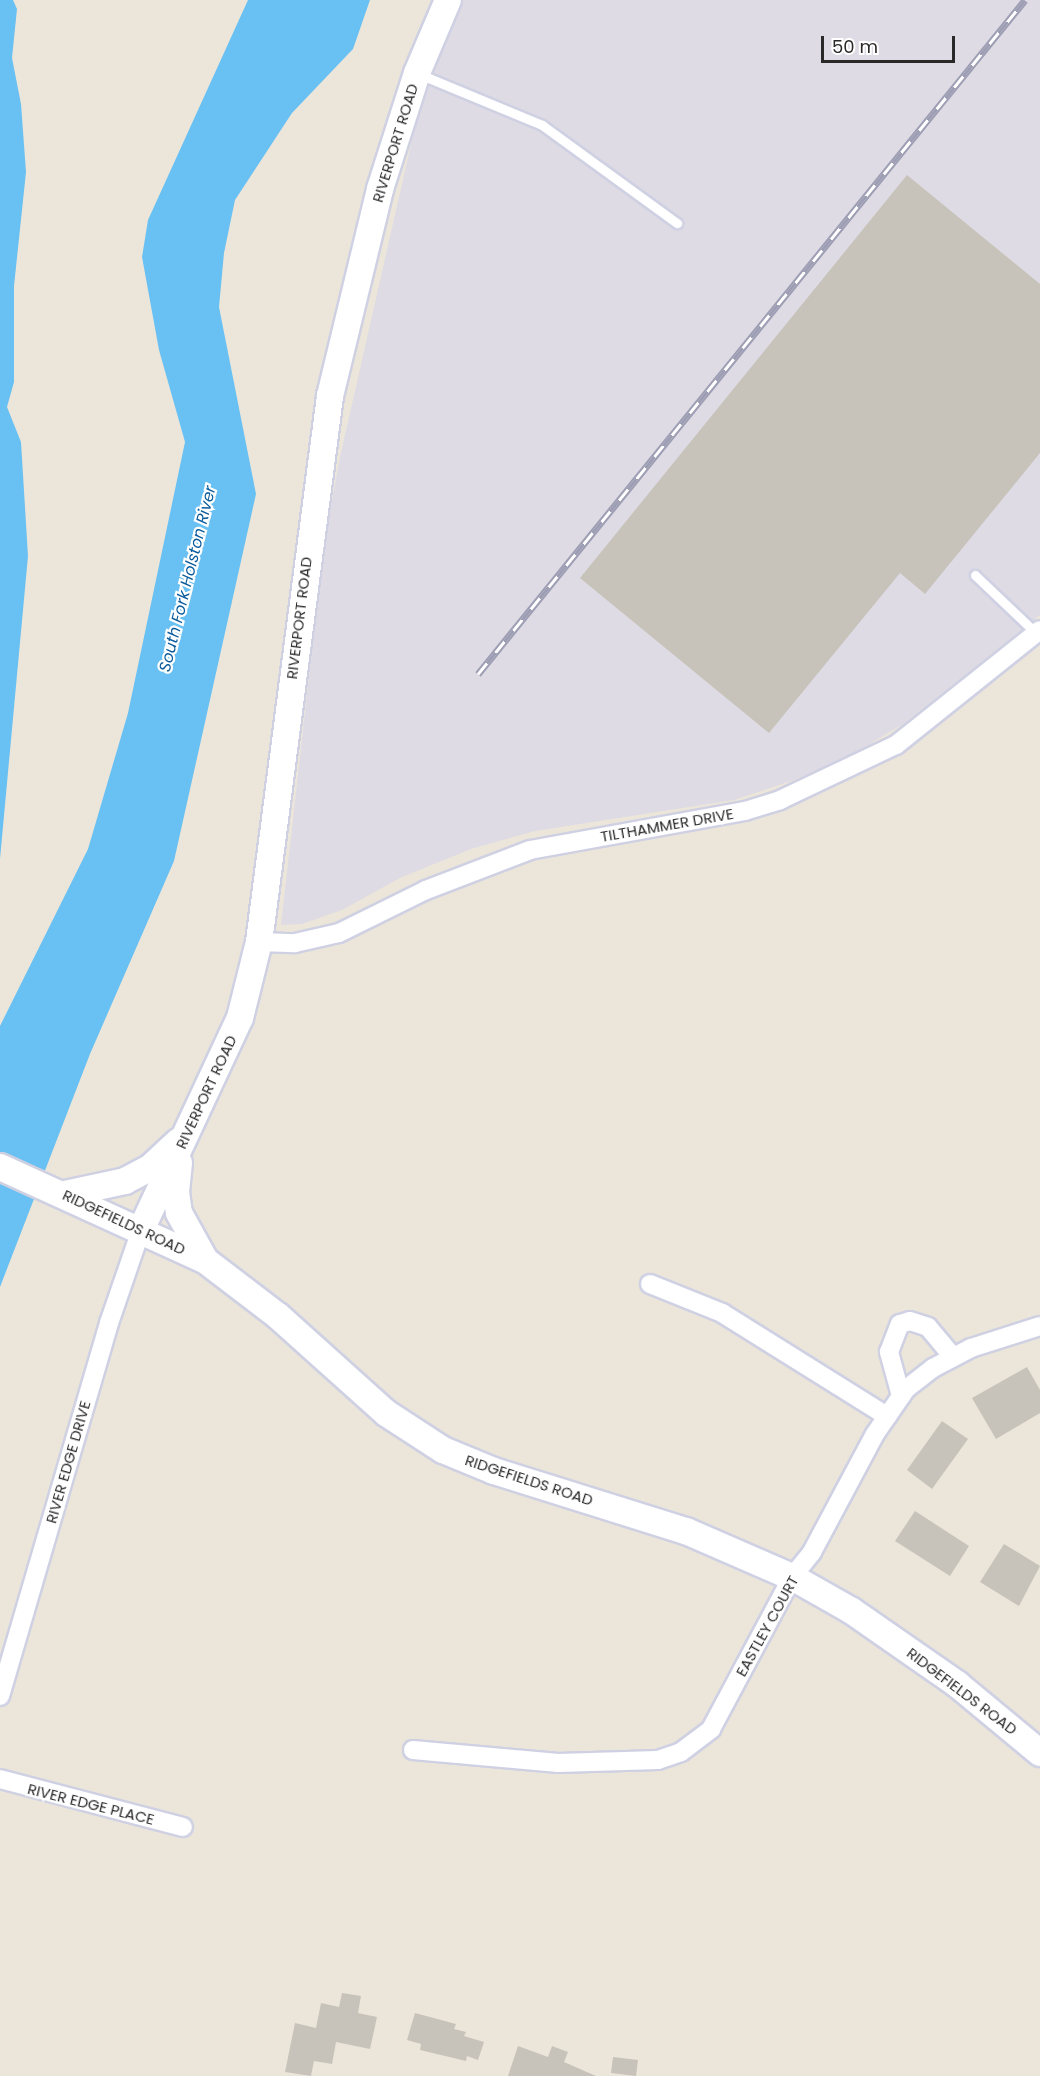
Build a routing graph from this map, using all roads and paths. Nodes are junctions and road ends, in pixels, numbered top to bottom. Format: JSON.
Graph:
{"nodes":[{"id":1,"x":448,"y":0,"type":"edge"},
{"id":2,"x":417,"y":73,"type":"junction"},
{"id":3,"x":677,"y":223,"type":"dead end"},
{"id":4,"x":975,"y":575,"type":"dead end"},
{"id":5,"x":1038,"y":632,"type":"edge"},
{"id":6,"x":259,"y":942,"type":"junction"},
{"id":7,"x":190,"y":1128,"type":"junction"},
{"id":8,"x":0,"y":1167,"type":"edge"},
{"id":9,"x":64,"y":1194,"type":"junction"},
{"id":10,"x":141,"y":1230,"type":"junction"},
{"id":11,"x":206,"y":1261,"type":"junction"},
{"id":12,"x":650,"y":1284,"type":"dead end"},
{"id":13,"x":1040,"y":1326,"type":"edge"},
{"id":14,"x":953,"y":1357,"type":"junction"},
{"id":15,"x":901,"y":1396,"type":"junction"},
{"id":16,"x":887,"y":1416,"type":"junction"},
{"id":17,"x":792,"y":1577,"type":"junction"},
{"id":18,"x":0,"y":1696,"type":"edge"},
{"id":19,"x":413,"y":1750,"type":"dead end"},
{"id":20,"x":1040,"y":1753,"type":"edge"},
{"id":21,"x":0,"y":1779,"type":"edge"},
{"id":22,"x":183,"y":1827,"type":"dead end"}],
"edges":[{"from":1,"to":2,"type":"main road","name":"RIVERPORT ROAD"},
{"from":2,"to":3,"type":"lane"},
{"from":2,"to":6,"type":"main road","name":"RIVERPORT ROAD"},
{"from":4,"to":5,"type":"lane"},
{"from":5,"to":6,"type":"street","name":"TILTHAMMER DRIVE"},
{"from":6,"to":7,"type":"main road","name":"RIVERPORT ROAD"},
{"from":7,"to":9,"type":"main road"},
{"from":7,"to":10,"type":"main road","name":"RIVERPORT ROAD"},
{"from":7,"to":11,"type":"main road"},
{"from":8,"to":9,"type":"main road","name":"RIDGEFIELDS ROAD"},
{"from":9,"to":10,"type":"main road","name":"RIDGEFIELDS ROAD"},
{"from":10,"to":11,"type":"main road","name":"RIDGEFIELDS ROAD"},
{"from":10,"to":18,"type":"street","name":"RIVER EDGE DRIVE"},
{"from":11,"to":17,"type":"main road","name":"RIDGEFIELDS ROAD"},
{"from":12,"to":16,"type":"street"},
{"from":13,"to":14,"type":"street","name":"EASTLEY COURT"},
{"from":14,"to":15,"type":"street","name":"EASTLEY COURT"},
{"from":14,"to":15,"type":"street"},
{"from":15,"to":16,"type":"street","name":"EASTLEY COURT"},
{"from":16,"to":17,"type":"street","name":"EASTLEY COURT"},
{"from":17,"to":19,"type":"street","name":"EASTLEY COURT"},
{"from":17,"to":20,"type":"main road","name":"RIDGEFIELDS ROAD"},
{"from":21,"to":22,"type":"street","name":"RIVER EDGE PLACE"}]}
